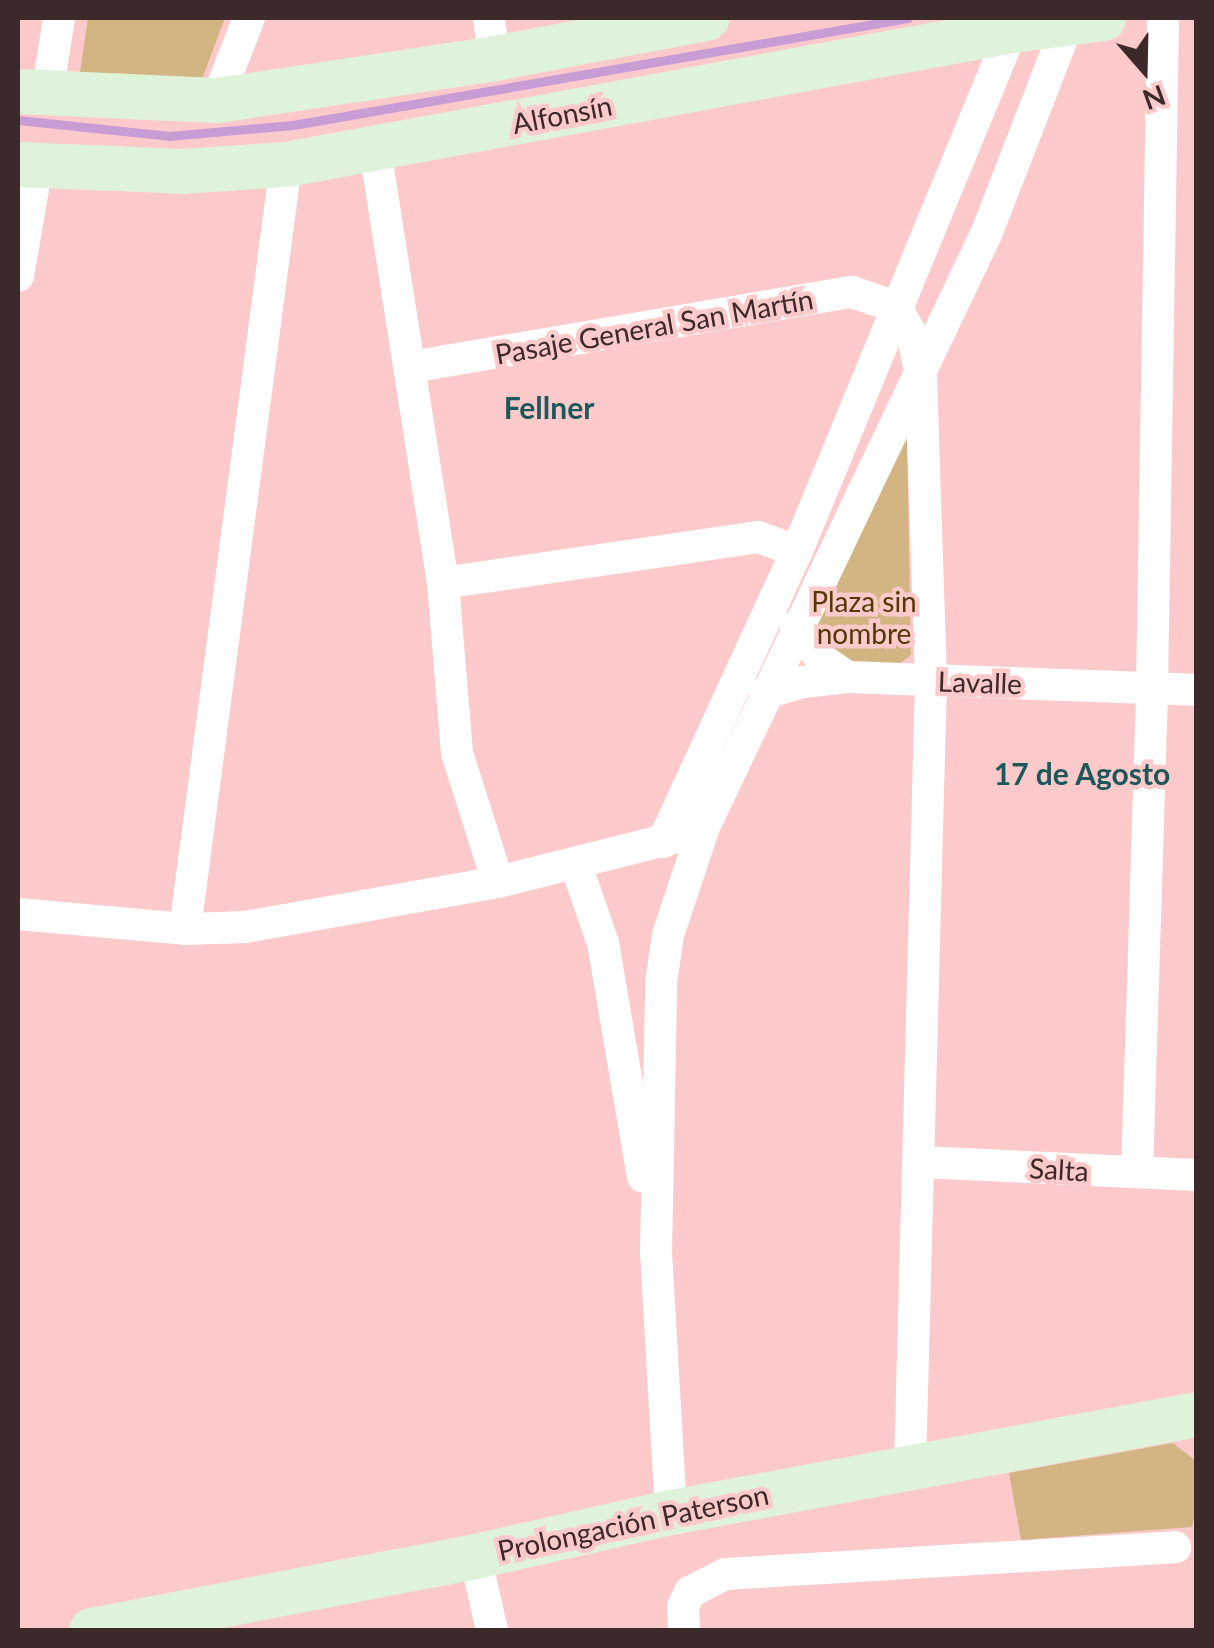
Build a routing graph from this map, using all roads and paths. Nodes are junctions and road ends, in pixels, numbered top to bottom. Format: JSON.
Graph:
{"nodes":[{"id":1,"x":59,"y":18,"type":"edge"},
{"id":2,"x":250,"y":18,"type":"edge"},
{"id":3,"x":706,"y":18,"type":"edge"},
{"id":4,"x":1163,"y":18,"type":"edge"},
{"id":5,"x":1086,"y":20,"type":"edge"},
{"id":6,"x":1012,"y":30,"type":"junction"},
{"id":7,"x":492,"y":38,"type":"edge"},
{"id":8,"x":32,"y":93,"type":"edge"},
{"id":9,"x":217,"y":100,"type":"junction"},
{"id":10,"x":375,"y":149,"type":"junction"},
{"id":11,"x":286,"y":164,"type":"junction"},
{"id":12,"x":27,"y":165,"type":"edge"},
{"id":13,"x":18,"y":276,"type":"edge"},
{"id":14,"x":896,"y":307,"type":"junction"},
{"id":15,"x":410,"y":367,"type":"junction"},
{"id":16,"x":921,"y":378,"type":"junction"},
{"id":17,"x":797,"y":551,"type":"junction"},
{"id":18,"x":443,"y":583,"type":"junction"},
{"id":19,"x":796,"y":626,"type":"junction"},
{"id":20,"x":848,"y":678,"type":"junction"},
{"id":21,"x":931,"y":680,"type":"junction"},
{"id":22,"x":1152,"y":688,"type":"junction"},
{"id":23,"x":1196,"y":690,"type":"edge"},
{"id":24,"x":765,"y":693,"type":"junction"},
{"id":25,"x":704,"y":827,"type":"junction"},
{"id":26,"x":664,"y":842,"type":"junction"},
{"id":27,"x":576,"y":864,"type":"junction"},
{"id":28,"x":498,"y":882,"type":"junction"},
{"id":29,"x":18,"y":914,"type":"edge"},
{"id":30,"x":185,"y":930,"type":"junction"},
{"id":31,"x":921,"y":1162,"type":"junction"},
{"id":32,"x":1137,"y":1172,"type":"junction"},
{"id":33,"x":1196,"y":1175,"type":"edge"},
{"id":34,"x":656,"y":1254,"type":"junction"},
{"id":35,"x":1190,"y":1418,"type":"edge"},
{"id":36,"x":910,"y":1466,"type":"junction"},
{"id":37,"x":670,"y":1512,"type":"junction"},
{"id":38,"x":1176,"y":1547,"type":"dead end"},
{"id":39,"x":475,"y":1556,"type":"junction"},
{"id":40,"x":91,"y":1630,"type":"edge"},
{"id":41,"x":492,"y":1630,"type":"edge"},
{"id":42,"x":684,"y":1630,"type":"edge"}],
"edges":[{"from":1,"to":8,"type":"street"},
{"from":2,"to":9,"type":"street"},
{"from":3,"to":7,"type":"street"},
{"from":4,"to":22,"type":"street"},
{"from":5,"to":6,"type":"street","name":"Alfonsín"},
{"from":5,"to":16,"type":"street"},
{"from":6,"to":10,"type":"street","name":"Alfonsín"},
{"from":6,"to":14,"type":"street"},
{"from":7,"to":9,"type":"street"},
{"from":8,"to":9,"type":"street"},
{"from":10,"to":11,"type":"street","name":"Alfonsín"},
{"from":10,"to":15,"type":"street"},
{"from":11,"to":12,"type":"street","name":"Alfonsín"},
{"from":11,"to":30,"type":"street"},
{"from":12,"to":13,"type":"street"},
{"from":14,"to":15,"type":"street","name":"Pasaje General San Martín"},
{"from":14,"to":16,"type":"street"},
{"from":14,"to":17,"type":"street"},
{"from":15,"to":18,"type":"street"},
{"from":16,"to":19,"type":"street"},
{"from":16,"to":21,"type":"street"},
{"from":17,"to":18,"type":"street"},
{"from":17,"to":26,"type":"street"},
{"from":18,"to":28,"type":"street"},
{"from":19,"to":20,"type":"street"},
{"from":19,"to":24,"type":"street"},
{"from":20,"to":21,"type":"street","name":"Lavalle"},
{"from":20,"to":24,"type":"street","name":"Lavalle"},
{"from":21,"to":22,"type":"street","name":"Lavalle"},
{"from":21,"to":31,"type":"street"},
{"from":22,"to":23,"type":"street","name":"Lavalle"},
{"from":22,"to":32,"type":"street"},
{"from":24,"to":25,"type":"street"},
{"from":25,"to":26,"type":"street"},
{"from":25,"to":34,"type":"street"},
{"from":26,"to":27,"type":"street"},
{"from":27,"to":28,"type":"street"},
{"from":27,"to":34,"type":"street"},
{"from":28,"to":30,"type":"street"},
{"from":29,"to":30,"type":"street"},
{"from":31,"to":32,"type":"street","name":"Salta"},
{"from":31,"to":36,"type":"street"},
{"from":32,"to":33,"type":"street","name":"Salta"},
{"from":34,"to":37,"type":"street"},
{"from":35,"to":36,"type":"street","name":"Prolongación Paterson"},
{"from":36,"to":37,"type":"street","name":"Prolongación Paterson"},
{"from":37,"to":39,"type":"street","name":"Prolongación Paterson"},
{"from":38,"to":42,"type":"street"},
{"from":39,"to":40,"type":"street","name":"Prolongación Paterson"},
{"from":39,"to":41,"type":"street"}]}
